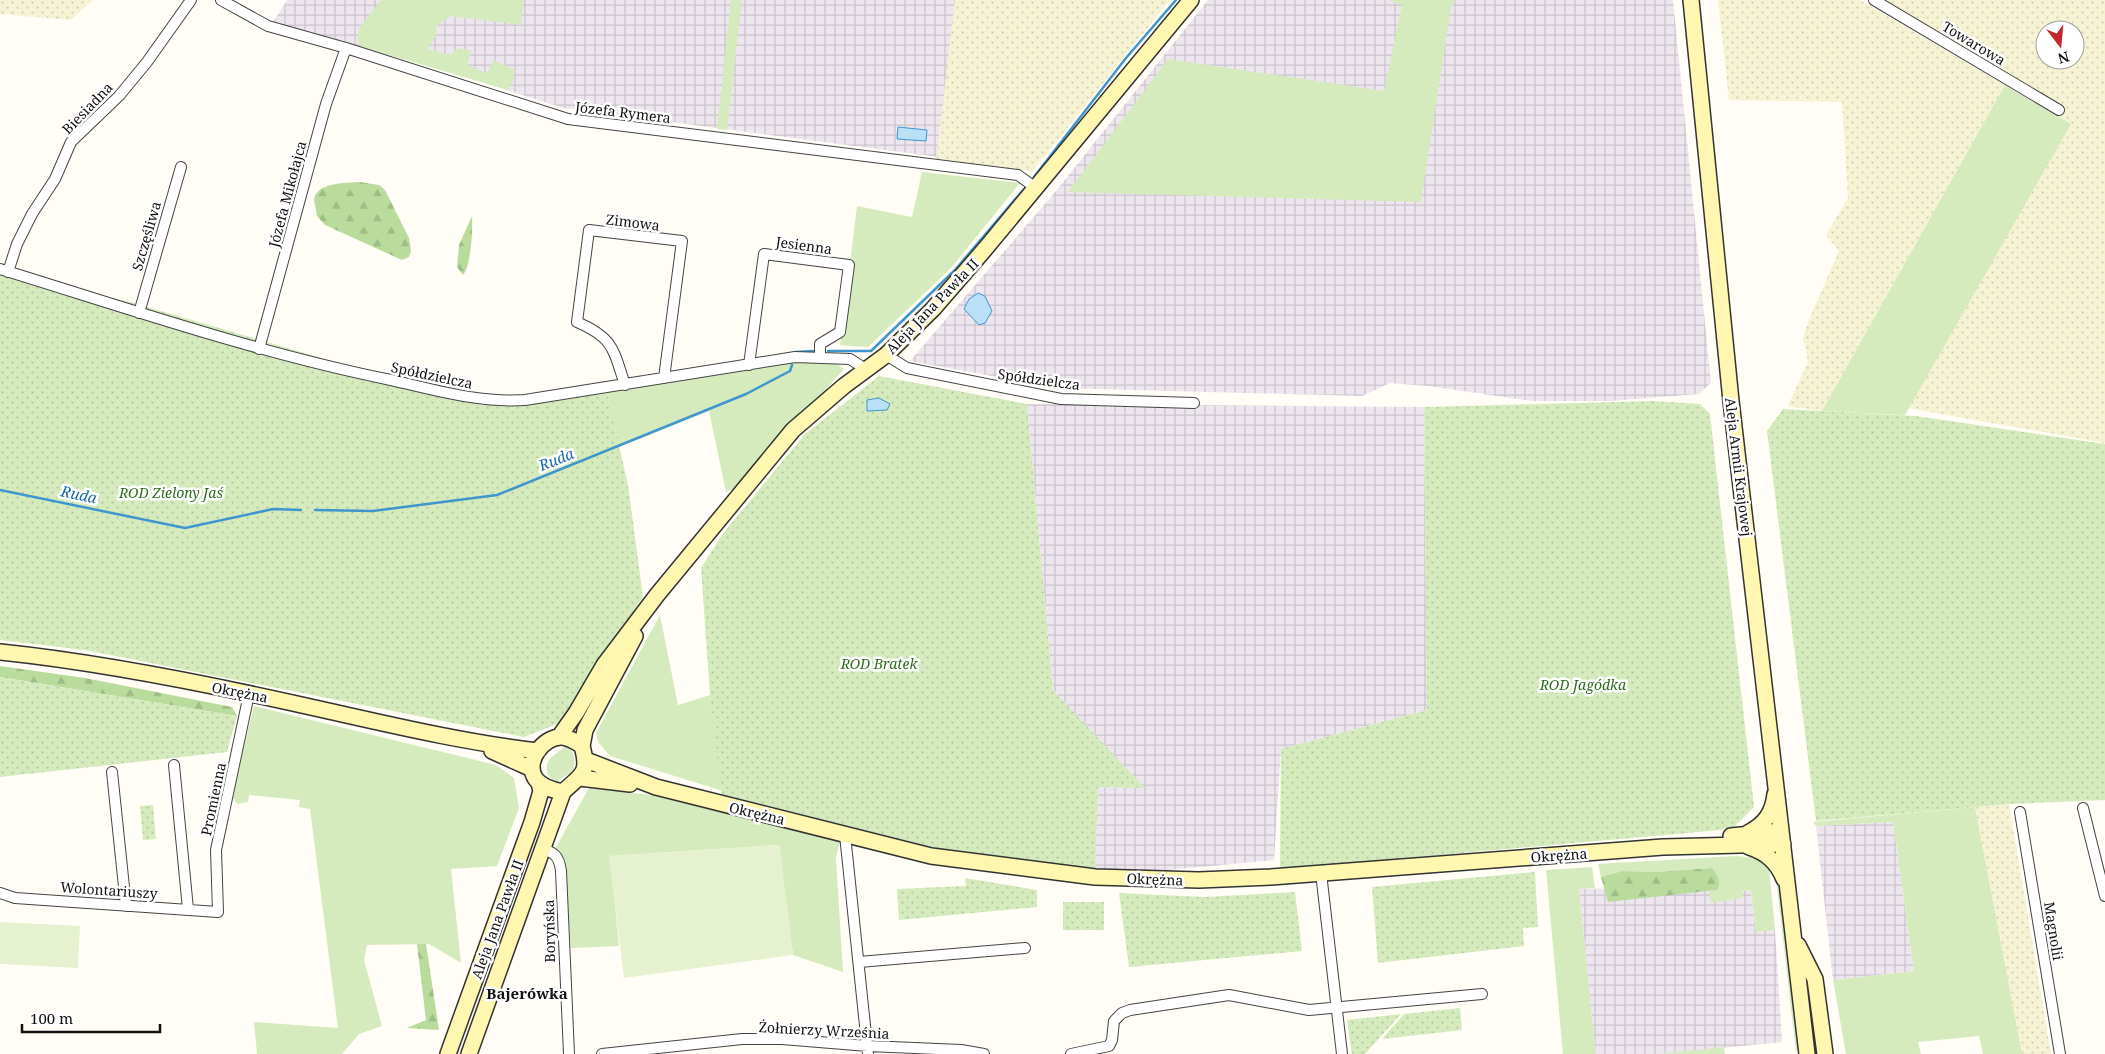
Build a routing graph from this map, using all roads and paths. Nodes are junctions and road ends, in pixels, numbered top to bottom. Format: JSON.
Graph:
{"nodes":[{"id":1,"x":191,"y":0,"type":"edge"},
{"id":2,"x":221,"y":0,"type":"edge"},
{"id":3,"x":1191,"y":0,"type":"edge"},
{"id":4,"x":1691,"y":0,"type":"edge"},
{"id":5,"x":1874,"y":0,"type":"edge"},
{"id":6,"x":346,"y":48,"type":"junction"},
{"id":7,"x":2059,"y":110,"type":"dead end"},
{"id":8,"x":181,"y":167,"type":"dead end"},
{"id":9,"x":1036,"y":188,"type":"junction"},
{"id":10,"x":4,"y":271,"type":"edge"},
{"id":11,"x":139,"y":313,"type":"junction"},
{"id":12,"x":259,"y":349,"type":"junction"},
{"id":13,"x":886,"y":355,"type":"junction"},
{"id":14,"x":820,"y":357,"type":"junction"},
{"id":15,"x":749,"y":365,"type":"junction"},
{"id":16,"x":866,"y":370,"type":"junction"},
{"id":17,"x":664,"y":378,"type":"junction"},
{"id":18,"x":625,"y":385,"type":"junction"},
{"id":19,"x":1194,"y":403,"type":"dead end"},
{"id":20,"x":657,"y":595,"type":"junction"},
{"id":21,"x":0,"y":652,"type":"edge"},
{"id":22,"x":249,"y":694,"type":"junction"},
{"id":23,"x":558,"y":737,"type":"junction"},
{"id":24,"x":478,"y":744,"type":"junction"},
{"id":25,"x":538,"y":751,"type":"junction"},
{"id":26,"x":584,"y":753,"type":"junction"},
{"id":27,"x":174,"y":765,"type":"dead end"},
{"id":28,"x":532,"y":769,"type":"junction"},
{"id":29,"x":112,"y":772,"type":"dead end"},
{"id":30,"x":580,"y":778,"type":"junction"},
{"id":31,"x":1776,"y":778,"type":"junction"},
{"id":32,"x":539,"y":783,"type":"junction"},
{"id":33,"x":656,"y":787,"type":"junction"},
{"id":34,"x":562,"y":792,"type":"junction"},
{"id":35,"x":2083,"y":808,"type":"dead end"},
{"id":36,"x":2020,"y":812,"type":"dead end"},
{"id":37,"x":846,"y":835,"type":"junction"},
{"id":38,"x":1782,"y":837,"type":"junction"},
{"id":39,"x":1743,"y":839,"type":"junction"},
{"id":40,"x":541,"y":848,"type":"junction"},
{"id":41,"x":1321,"y":873,"type":"junction"},
{"id":42,"x":1788,"y":888,"type":"junction"},
{"id":43,"x":0,"y":893,"type":"edge"},
{"id":44,"x":2105,"y":896,"type":"edge"},
{"id":45,"x":126,"y":906,"type":"junction"},
{"id":46,"x":188,"y":909,"type":"junction"},
{"id":47,"x":218,"y":912,"type":"joint"},
{"id":48,"x":1792,"y":933,"type":"junction"},
{"id":49,"x":1025,"y":948,"type":"dead end"},
{"id":50,"x":859,"y":962,"type":"junction"},
{"id":51,"x":1482,"y":994,"type":"dead end"},
{"id":52,"x":1336,"y":1008,"type":"junction"},
{"id":53,"x":868,"y":1050,"type":"edge"},
{"id":54,"x":448,"y":1054,"type":"edge"},
{"id":55,"x":469,"y":1054,"type":"edge"},
{"id":56,"x":569,"y":1054,"type":"edge"},
{"id":57,"x":602,"y":1054,"type":"edge"},
{"id":58,"x":984,"y":1054,"type":"edge"},
{"id":59,"x":1072,"y":1054,"type":"edge"},
{"id":60,"x":1342,"y":1054,"type":"edge"},
{"id":61,"x":1807,"y":1054,"type":"edge"},
{"id":62,"x":1825,"y":1054,"type":"edge"},
{"id":63,"x":2060,"y":1054,"type":"edge"}],
"edges":[{"from":1,"to":10,"type":"street","name":"Biesiadna"},
{"from":2,"to":6,"type":"street","name":"Józefa Rymera"},
{"from":3,"to":9,"type":"street","name":"Aleja Jana Pawła II"},
{"from":4,"to":31,"type":"street","name":"Aleja Armii Krajowej"},
{"from":5,"to":7,"type":"street","name":"Towarowa"},
{"from":6,"to":9,"type":"street","name":"Józefa Rymera"},
{"from":6,"to":12,"type":"street","name":"Józefa Mikołajca"},
{"from":8,"to":11,"type":"street","name":"Szczęśliwa"},
{"from":9,"to":13,"type":"street","name":"Aleja Jana Pawła II"},
{"from":10,"to":11,"type":"street","name":"Spółdzielcza"},
{"from":11,"to":12,"type":"street","name":"Spółdzielcza"},
{"from":12,"to":18,"type":"street","name":"Spółdzielcza"},
{"from":13,"to":16,"type":"street","name":"Aleja Jana Pawła II"},
{"from":13,"to":19,"type":"street","name":"Spółdzielcza"},
{"from":14,"to":15,"type":"street","name":"Spółdzielcza"},
{"from":14,"to":15,"type":"street","name":"Jesienna"},
{"from":14,"to":16,"type":"street","name":"Spółdzielcza"},
{"from":15,"to":17,"type":"street","name":"Spółdzielcza"},
{"from":16,"to":20,"type":"street","name":"Aleja Jana Pawła II"},
{"from":17,"to":18,"type":"street","name":"Spółdzielcza"},
{"from":17,"to":18,"type":"street","name":"Zimowa"},
{"from":20,"to":23,"type":"street","name":"Aleja Jana Pawła II"},
{"from":20,"to":26,"type":"street","name":"Aleja Jana Pawła II"},
{"from":21,"to":22,"type":"street","name":"Okrężna"},
{"from":22,"to":24,"type":"street","name":"Okrężna"},
{"from":22,"to":47,"type":"street","name":"Promienna"},
{"from":23,"to":25,"type":"street"},
{"from":23,"to":26,"type":"street"},
{"from":24,"to":25,"type":"street","name":"Okrężna"},
{"from":24,"to":28,"type":"street","name":"Okrężna"},
{"from":25,"to":28,"type":"street"},
{"from":26,"to":30,"type":"street"},
{"from":26,"to":33,"type":"street","name":"Okrężna"},
{"from":27,"to":46,"type":"street"},
{"from":28,"to":32,"type":"street"},
{"from":29,"to":45,"type":"street"},
{"from":30,"to":33,"type":"street","name":"Okrężna"},
{"from":30,"to":34,"type":"street"},
{"from":31,"to":38,"type":"street","name":"Aleja Armii Krajowej"},
{"from":31,"to":39,"type":"street"},
{"from":32,"to":34,"type":"street"},
{"from":32,"to":54,"type":"street","name":"Aleja Jana Pawła II"},
{"from":33,"to":37,"type":"street","name":"Okrężna"},
{"from":34,"to":40,"type":"street","name":"Aleja Jana Pawła II"},
{"from":35,"to":44,"type":"street"},
{"from":36,"to":63,"type":"street","name":"Magnolii"},
{"from":37,"to":41,"type":"street","name":"Okrężna"},
{"from":37,"to":50,"type":"street"},
{"from":38,"to":39,"type":"street","name":"Okrężna"},
{"from":38,"to":42,"type":"street","name":"Aleja Armii Krajowej"},
{"from":39,"to":41,"type":"street","name":"Okrężna"},
{"from":39,"to":42,"type":"street"},
{"from":40,"to":55,"type":"street","name":"Aleja Jana Pawła II"},
{"from":40,"to":56,"type":"street","name":"Boryńska"},
{"from":41,"to":52,"type":"street"},
{"from":42,"to":48,"type":"street","name":"Aleja Armii Krajowej"},
{"from":43,"to":45,"type":"street","name":"Wolontariuszy"},
{"from":45,"to":46,"type":"street","name":"Wolontariuszy"},
{"from":46,"to":47,"type":"street","name":"Wolontariuszy"},
{"from":48,"to":61,"type":"street","name":"Aleja Armii Krajowej"},
{"from":48,"to":62,"type":"street","name":"Aleja Armii Krajowej"},
{"from":49,"to":50,"type":"street"},
{"from":50,"to":53,"type":"street"},
{"from":51,"to":52,"type":"street"},
{"from":52,"to":59,"type":"street"},
{"from":52,"to":60,"type":"street"},
{"from":53,"to":57,"type":"street","name":"Żołnierzy Września"},
{"from":53,"to":58,"type":"street","name":"Żołnierzy Września"}]}
